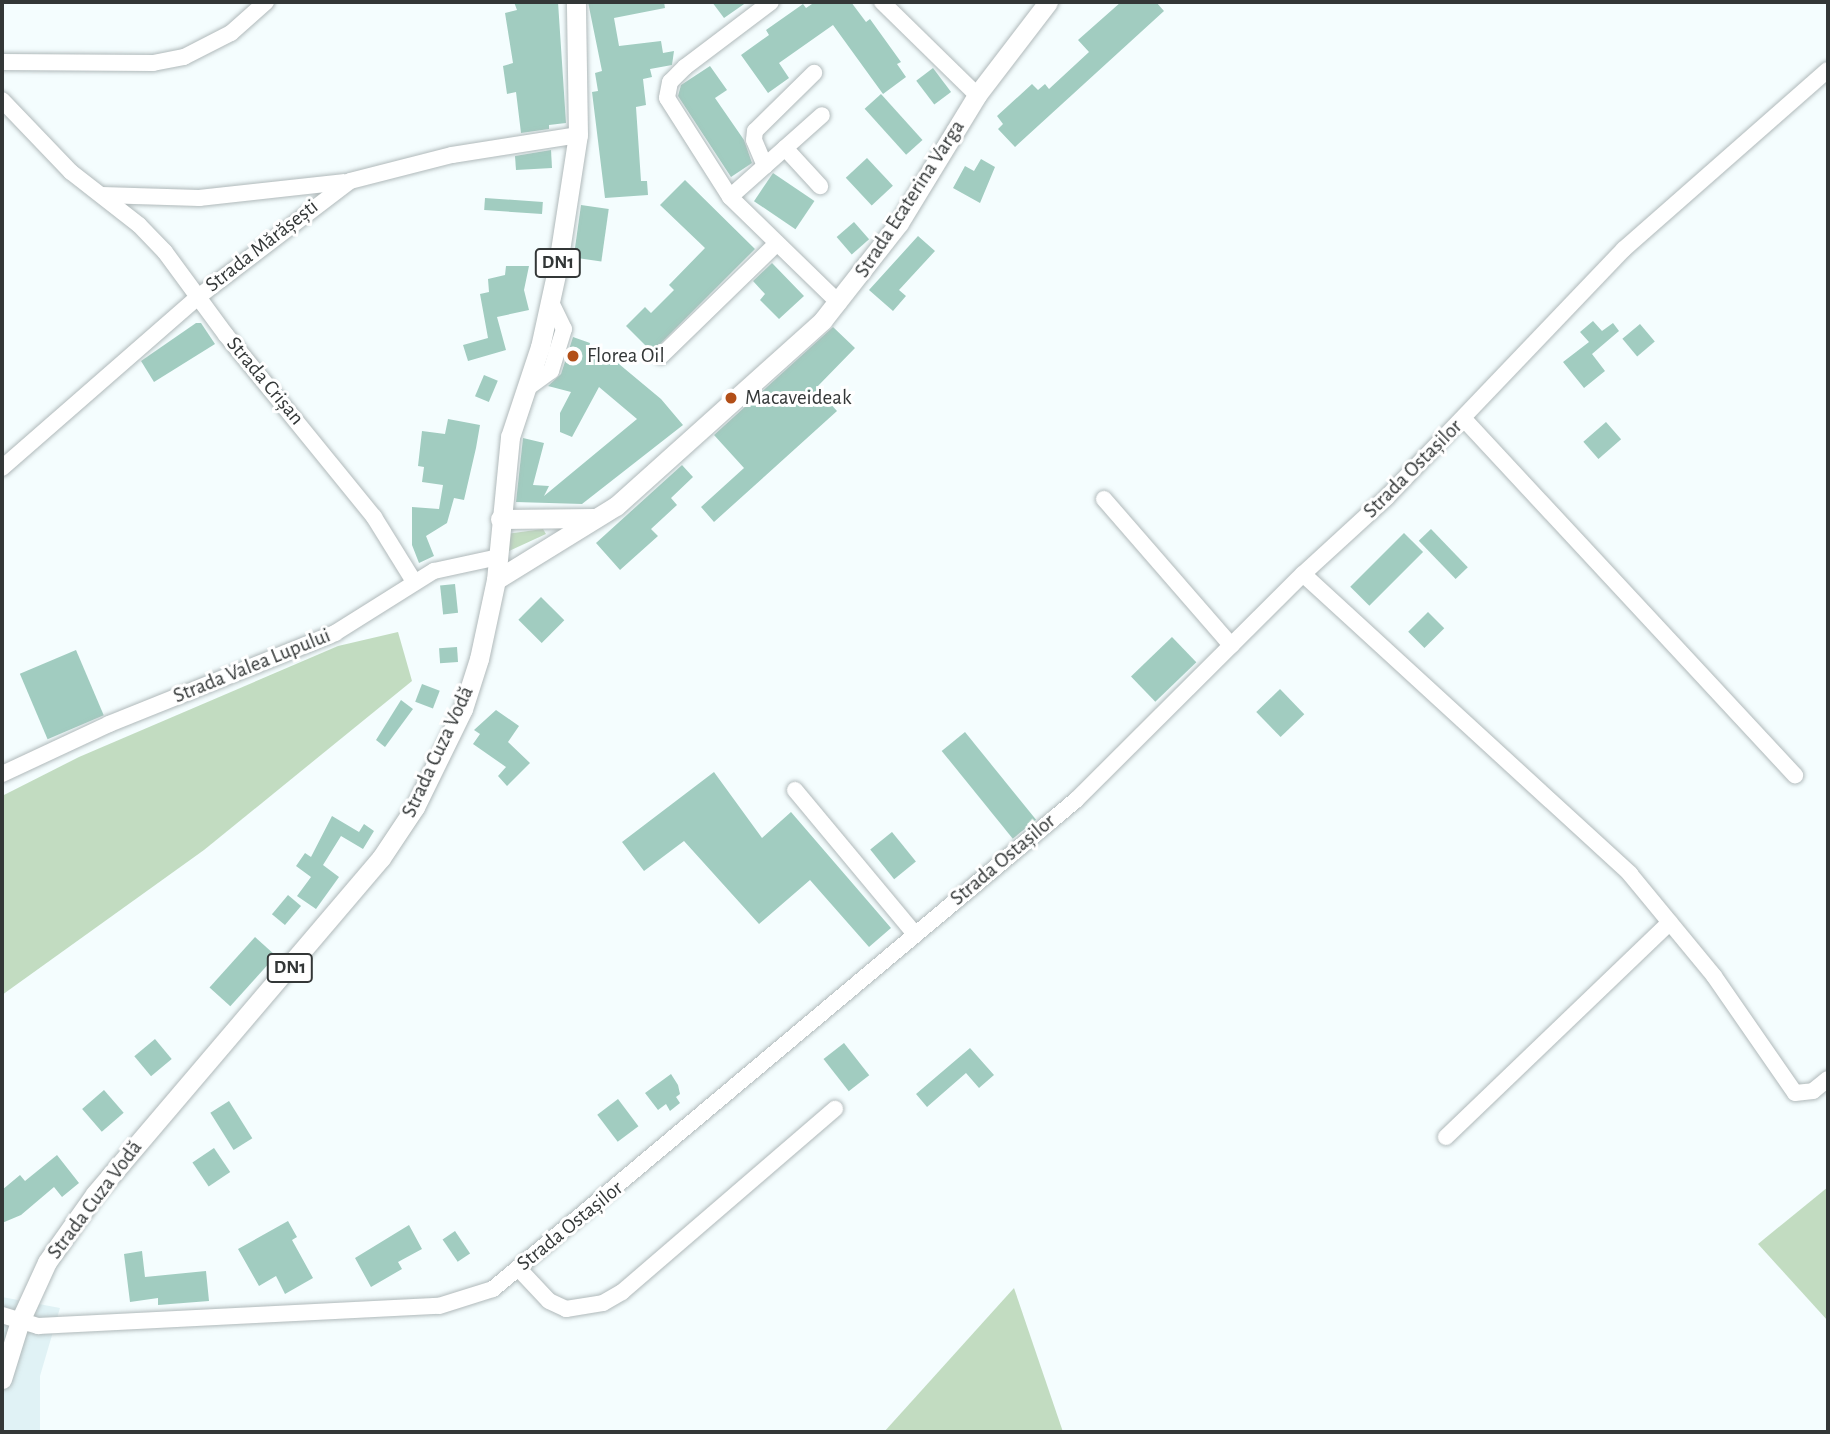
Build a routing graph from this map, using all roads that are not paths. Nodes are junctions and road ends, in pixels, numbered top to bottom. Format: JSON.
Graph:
{"nodes":[{"id":1,"x":267,"y":2,"type":"edge"},
{"id":2,"x":576,"y":2,"type":"edge"},
{"id":3,"x":771,"y":2,"type":"edge"},
{"id":4,"x":1048,"y":2,"type":"edge"},
{"id":5,"x":890,"y":4,"type":"edge"},
{"id":6,"x":2,"y":62,"type":"edge"},
{"id":7,"x":1828,"y":71,"type":"edge"},
{"id":8,"x":814,"y":73,"type":"dead end"},
{"id":9,"x":977,"y":96,"type":"junction"},
{"id":10,"x":2,"y":100,"type":"edge"},
{"id":11,"x":822,"y":115,"type":"dead end"},
{"id":12,"x":578,"y":135,"type":"junction"},
{"id":13,"x":785,"y":148,"type":"junction"},
{"id":14,"x":765,"y":166,"type":"junction"},
{"id":15,"x":350,"y":181,"type":"junction"},
{"id":16,"x":820,"y":186,"type":"dead end"},
{"id":17,"x":102,"y":195,"type":"junction"},
{"id":18,"x":730,"y":197,"type":"junction"},
{"id":19,"x":776,"y":244,"type":"junction"},
{"id":20,"x":198,"y":297,"type":"junction"},
{"id":21,"x":839,"y":303,"type":"junction"},
{"id":22,"x":661,"y":356,"type":"dead end"},
{"id":23,"x":1463,"y":418,"type":"junction"},
{"id":24,"x":2,"y":468,"type":"edge"},
{"id":25,"x":1104,"y":499,"type":"dead end"},
{"id":26,"x":596,"y":518,"type":"junction"},
{"id":27,"x":500,"y":519,"type":"junction"},
{"id":28,"x":499,"y":557,"type":"junction"},
{"id":29,"x":1303,"y":574,"type":"junction"},
{"id":30,"x":413,"y":580,"type":"junction"},
{"id":31,"x":496,"y":580,"type":"junction"},
{"id":32,"x":1231,"y":645,"type":"junction"},
{"id":33,"x":2,"y":774,"type":"edge"},
{"id":34,"x":1795,"y":775,"type":"dead end"},
{"id":35,"x":795,"y":789,"type":"dead end"},
{"id":36,"x":1670,"y":922,"type":"junction"},
{"id":37,"x":915,"y":934,"type":"junction"},
{"id":38,"x":1828,"y":1079,"type":"edge"},
{"id":39,"x":835,"y":1109,"type":"dead end"},
{"id":40,"x":1446,"y":1137,"type":"dead end"},
{"id":41,"x":518,"y":1268,"type":"junction"},
{"id":42,"x":11,"y":1318,"type":"edge"},
{"id":43,"x":2,"y":1379,"type":"edge"}],
"edges":[{"from":1,"to":6,"type":"street"},
{"from":2,"to":12,"type":"main road","name":"Strada Cuza Vodă","number":"DN1"},
{"from":3,"to":18,"type":"street"},
{"from":4,"to":9,"type":"main road","name":"Strada Ecaterina Varga"},
{"from":5,"to":9,"type":"street"},
{"from":7,"to":23,"type":"street","name":"Strada Ostașilor"},
{"from":8,"to":14,"type":"street"},
{"from":9,"to":21,"type":"main road","name":"Strada Ecaterina Varga"},
{"from":10,"to":17,"type":"street","name":"Strada Crișan"},
{"from":11,"to":13,"type":"street"},
{"from":12,"to":15,"type":"street","name":"Strada Mărășești"},
{"from":12,"to":27,"type":"main road","name":"Strada Cuza Vodă","number":"DN1"},
{"from":13,"to":14,"type":"street"},
{"from":13,"to":16,"type":"street"},
{"from":14,"to":18,"type":"street"},
{"from":15,"to":17,"type":"street"},
{"from":15,"to":20,"type":"street","name":"Strada Mărășești"},
{"from":17,"to":20,"type":"street","name":"Strada Crișan"},
{"from":18,"to":19,"type":"street"},
{"from":19,"to":21,"type":"street"},
{"from":19,"to":22,"type":"street"},
{"from":20,"to":24,"type":"street","name":"Strada Mărășești"},
{"from":20,"to":30,"type":"street","name":"Strada Crișan"},
{"from":21,"to":26,"type":"main road","name":"Strada Ecaterina Varga"},
{"from":23,"to":29,"type":"street","name":"Strada Ostașilor"},
{"from":23,"to":34,"type":"street"},
{"from":25,"to":32,"type":"street"},
{"from":26,"to":27,"type":"main road"},
{"from":26,"to":31,"type":"main road","name":"Strada Ecaterina Varga"},
{"from":27,"to":28,"type":"main road","name":"Strada Cuza Vodă","number":"DN1"},
{"from":28,"to":30,"type":"street","name":"Strada Valea Lupului"},
{"from":28,"to":31,"type":"main road","name":"Strada Cuza Vodă","number":"DN1"},
{"from":29,"to":32,"type":"street","name":"Strada Ostașilor"},
{"from":29,"to":36,"type":"street"},
{"from":30,"to":33,"type":"street","name":"Strada Valea Lupului"},
{"from":31,"to":42,"type":"main road","name":"Strada Cuza Vodă","number":"DN1"},
{"from":32,"to":37,"type":"street","name":"Strada Ostașilor"},
{"from":35,"to":37,"type":"street"},
{"from":36,"to":38,"type":"street"},
{"from":36,"to":40,"type":"street"},
{"from":37,"to":41,"type":"street","name":"Strada Ostașilor"},
{"from":39,"to":41,"type":"street"},
{"from":41,"to":42,"type":"street","name":"Strada Ostașilor"},
{"from":42,"to":43,"type":"main road","name":"Strada Cuza Vodă","number":"DN1"}]}
